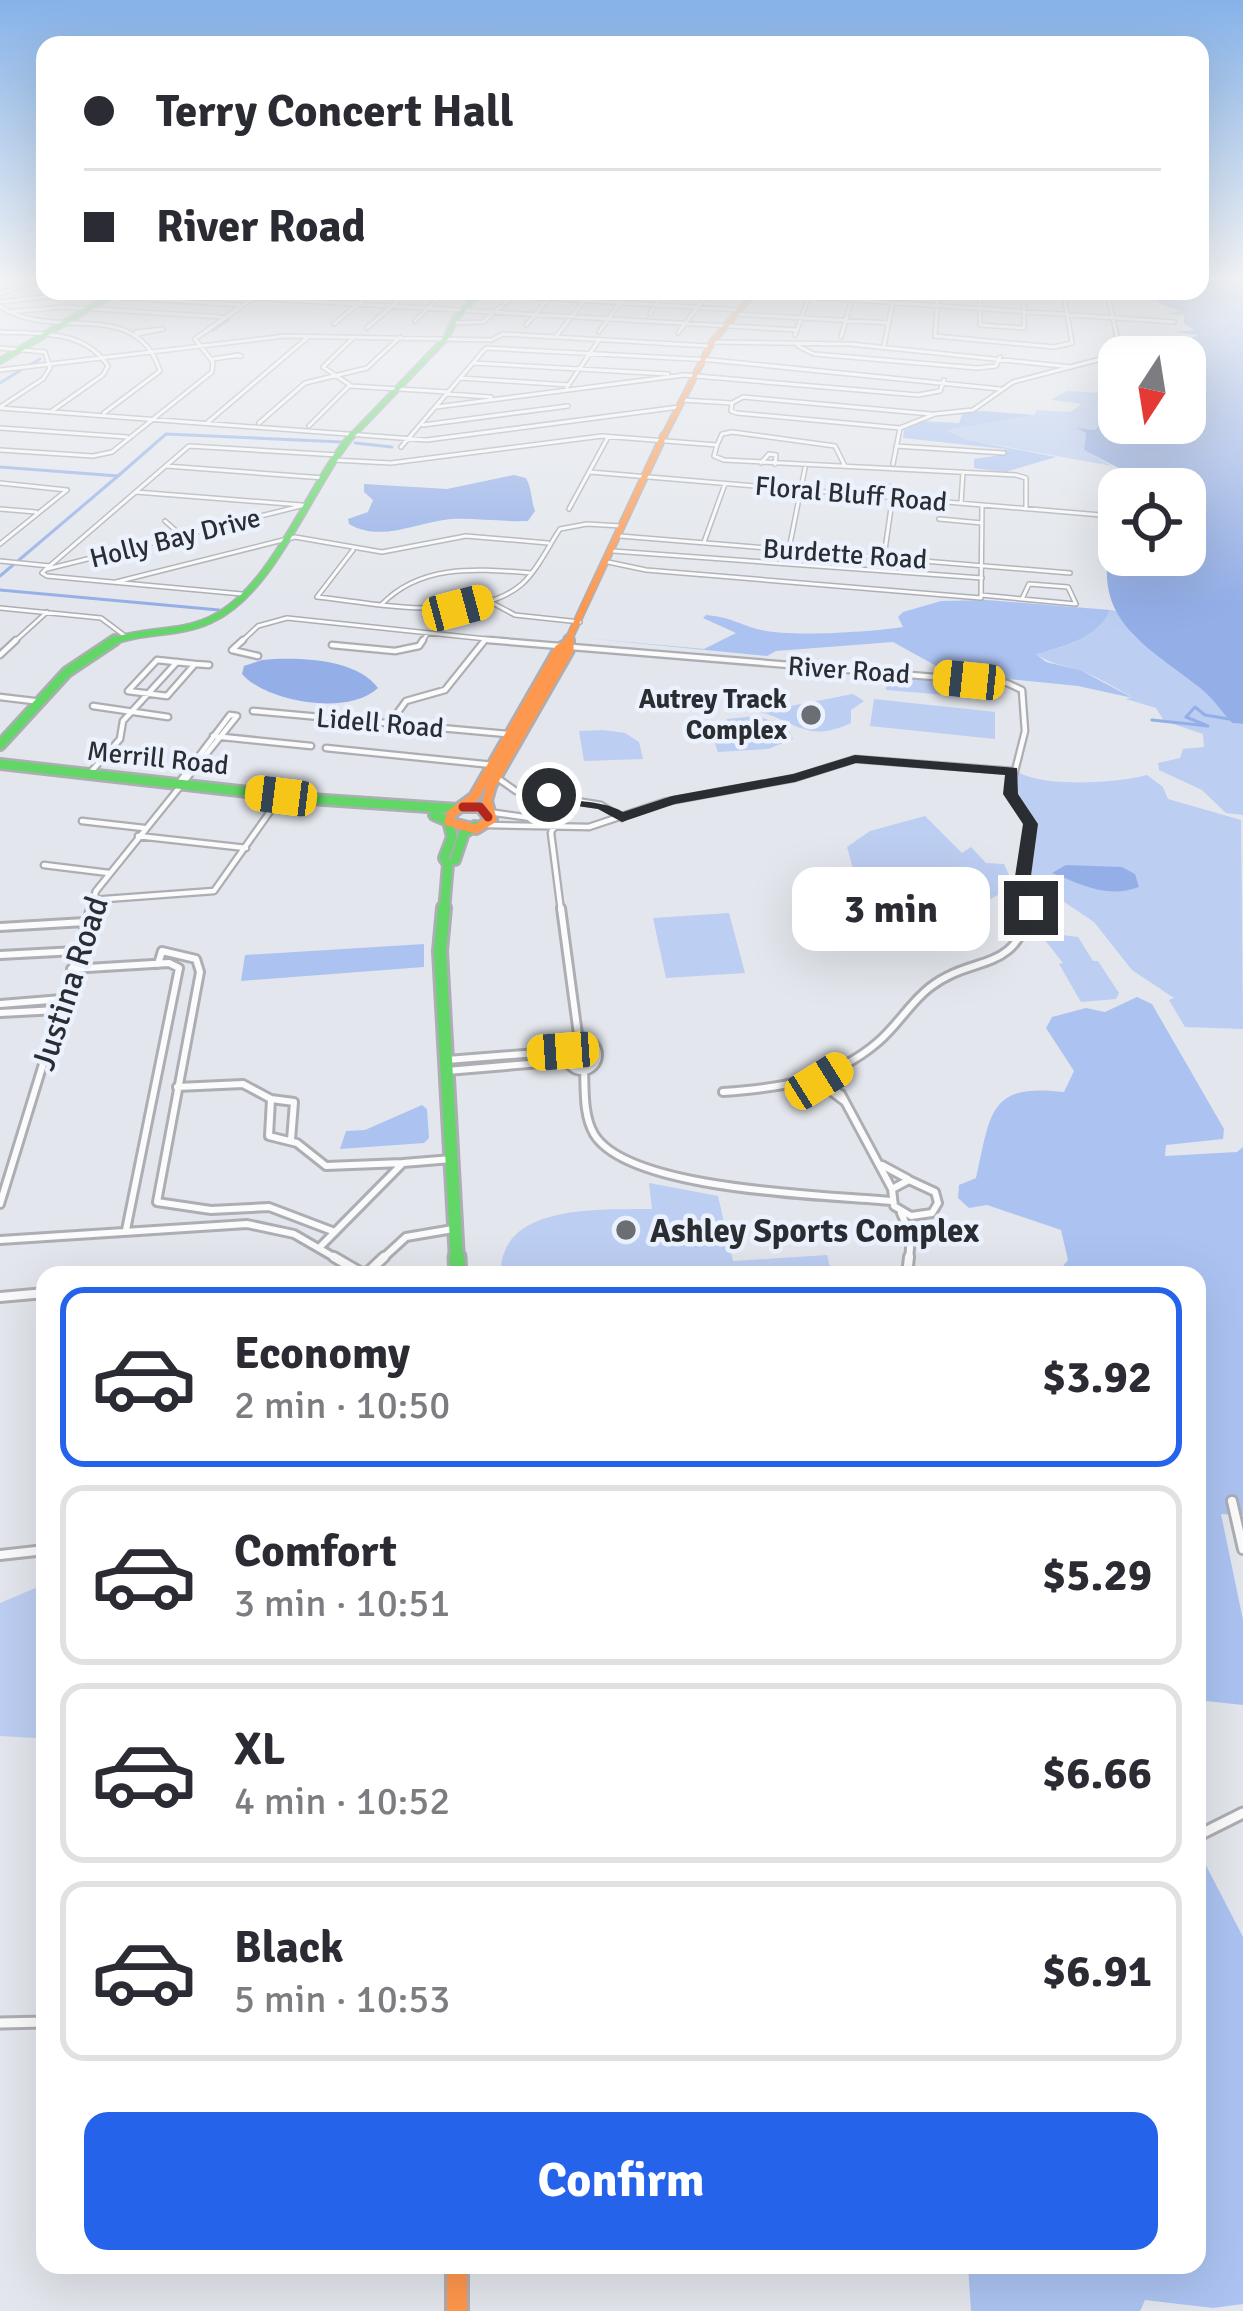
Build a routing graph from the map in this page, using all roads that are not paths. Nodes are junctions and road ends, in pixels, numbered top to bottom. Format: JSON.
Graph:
{"nodes":[{"id":1,"x":29,"y":388,"type":"edge"},
{"id":2,"x":85,"y":388,"type":"edge"},
{"id":3,"x":137,"y":388,"type":"edge"},
{"id":4,"x":192,"y":388,"type":"edge"},
{"id":5,"x":249,"y":388,"type":"edge"},
{"id":6,"x":299,"y":388,"type":"edge"},
{"id":7,"x":348,"y":388,"type":"edge"},
{"id":8,"x":395,"y":388,"type":"edge"},
{"id":9,"x":399,"y":388,"type":"junction"},
{"id":10,"x":451,"y":388,"type":"edge"},
{"id":11,"x":566,"y":388,"type":"edge"},
{"id":12,"x":590,"y":388,"type":"edge"},
{"id":13,"x":685,"y":388,"type":"edge"},
{"id":14,"x":831,"y":388,"type":"edge"},
{"id":15,"x":941,"y":388,"type":"edge"},
{"id":16,"x":993,"y":388,"type":"edge"},
{"id":17,"x":1004,"y":388,"type":"edge"},
{"id":18,"x":1000,"y":389,"type":"junction"},
{"id":19,"x":564,"y":391,"type":"junction"},
{"id":20,"x":447,"y":393,"type":"junction"},
{"id":21,"x":507,"y":398,"type":"junction"},
{"id":22,"x":732,"y":403,"type":"junction"},
{"id":23,"x":681,"y":404,"type":"junction"},
{"id":24,"x":436,"y":406,"type":"junction"},
{"id":25,"x":568,"y":406,"type":"dead end"},
{"id":26,"x":0,"y":407,"type":"edge"},
{"id":27,"x":51,"y":411,"type":"junction"},
{"id":28,"x":935,"y":414,"type":"junction"},
{"id":29,"x":102,"y":415,"type":"junction"},
{"id":30,"x":155,"y":418,"type":"junction"},
{"id":31,"x":208,"y":422,"type":"junction"},
{"id":32,"x":257,"y":425,"type":"junction"},
{"id":33,"x":420,"y":425,"type":"junction"},
{"id":34,"x":0,"y":428,"type":"edge"},
{"id":35,"x":307,"y":428,"type":"junction"},
{"id":36,"x":900,"y":428,"type":"junction"},
{"id":37,"x":359,"y":432,"type":"junction"},
{"id":38,"x":411,"y":435,"type":"junction"},
{"id":39,"x":130,"y":437,"type":"junction"},
{"id":40,"x":608,"y":437,"type":"junction"},
{"id":41,"x":663,"y":441,"type":"junction"},
{"id":42,"x":717,"y":445,"type":"junction"},
{"id":43,"x":896,"y":446,"type":"junction"},
{"id":44,"x":401,"y":447,"type":"dead end"},
{"id":45,"x":0,"y":450,"type":"edge"},
{"id":46,"x":1004,"y":453,"type":"dead end"},
{"id":47,"x":335,"y":457,"type":"junction"},
{"id":48,"x":761,"y":463,"type":"junction"},
{"id":49,"x":775,"y":464,"type":"junction"},
{"id":50,"x":164,"y":466,"type":"junction"},
{"id":51,"x":805,"y":466,"type":"junction"},
{"id":52,"x":845,"y":466,"type":"junction"},
{"id":53,"x":893,"y":466,"type":"junction"},
{"id":54,"x":590,"y":472,"type":"junction"},
{"id":55,"x":963,"y":472,"type":"junction"},
{"id":56,"x":646,"y":477,"type":"junction"},
{"id":57,"x":324,"y":478,"type":"junction"},
{"id":58,"x":0,"y":483,"type":"edge"},
{"id":59,"x":724,"y":484,"type":"junction"},
{"id":60,"x":801,"y":490,"type":"junction"},
{"id":61,"x":134,"y":492,"type":"junction"},
{"id":62,"x":878,"y":496,"type":"junction"},
{"id":63,"x":892,"y":497,"type":"junction"},
{"id":64,"x":961,"y":503,"type":"junction"},
{"id":65,"x":982,"y":505,"type":"junction"},
{"id":66,"x":305,"y":506,"type":"junction"},
{"id":67,"x":0,"y":509,"type":"edge"},
{"id":68,"x":569,"y":509,"type":"dead end"},
{"id":69,"x":1026,"y":509,"type":"junction"},
{"id":70,"x":39,"y":513,"type":"junction"},
{"id":71,"x":1098,"y":515,"type":"edge"},
{"id":72,"x":939,"y":519,"type":"dead end"},
{"id":73,"x":165,"y":521,"type":"dead end"},
{"id":74,"x":982,"y":523,"type":"junction"},
{"id":75,"x":622,"y":531,"type":"junction"},
{"id":76,"x":182,"y":536,"type":"junction"},
{"id":77,"x":289,"y":538,"type":"junction"},
{"id":78,"x":2,"y":540,"type":"edge"},
{"id":79,"x":548,"y":543,"type":"junction"},
{"id":80,"x":704,"y":543,"type":"junction"},
{"id":81,"x":353,"y":550,"type":"junction"},
{"id":82,"x":790,"y":550,"type":"junction"},
{"id":83,"x":617,"y":557,"type":"junction"},
{"id":84,"x":884,"y":557,"type":"junction"},
{"id":85,"x":760,"y":560,"type":"junction"},
{"id":86,"x":0,"y":561,"type":"edge"},
{"id":87,"x":808,"y":563,"type":"junction"},
{"id":88,"x":982,"y":565,"type":"junction"},
{"id":89,"x":48,"y":568,"type":"junction"},
{"id":90,"x":531,"y":573,"type":"junction"},
{"id":91,"x":1070,"y":573,"type":"dead end"},
{"id":92,"x":982,"y":578,"type":"junction"},
{"id":93,"x":755,"y":579,"type":"junction"},
{"id":94,"x":116,"y":582,"type":"junction"},
{"id":95,"x":804,"y":583,"type":"junction"},
{"id":96,"x":242,"y":593,"type":"junction"},
{"id":97,"x":981,"y":597,"type":"junction"},
{"id":98,"x":1022,"y":599,"type":"junction"},
{"id":99,"x":487,"y":600,"type":"junction"},
{"id":100,"x":381,"y":605,"type":"junction"},
{"id":101,"x":0,"y":608,"type":"edge"},
{"id":102,"x":46,"y":612,"type":"junction"},
{"id":103,"x":580,"y":622,"type":"junction"},
{"id":104,"x":428,"y":632,"type":"junction"},
{"id":105,"x":125,"y":636,"type":"junction"},
{"id":106,"x":485,"y":640,"type":"junction"},
{"id":107,"x":332,"y":644,"type":"dead end"},
{"id":108,"x":567,"y":644,"type":"junction"},
{"id":109,"x":0,"y":655,"type":"edge"},
{"id":110,"x":258,"y":656,"type":"dead end"},
{"id":111,"x":177,"y":662,"type":"junction"},
{"id":112,"x":195,"y":664,"type":"junction"},
{"id":113,"x":209,"y":665,"type":"dead end"},
{"id":114,"x":539,"y":691,"type":"junction"},
{"id":115,"x":148,"y":694,"type":"junction"},
{"id":116,"x":0,"y":698,"type":"edge"},
{"id":117,"x":42,"y":702,"type":"junction"},
{"id":118,"x":93,"y":706,"type":"dead end"},
{"id":119,"x":132,"y":712,"type":"junction"},
{"id":120,"x":253,"y":712,"type":"dead end"},
{"id":121,"x":168,"y":716,"type":"dead end"},
{"id":122,"x":390,"y":723,"type":"junction"},
{"id":123,"x":507,"y":734,"type":"junction"},
{"id":124,"x":213,"y":736,"type":"junction"},
{"id":125,"x":221,"y":737,"type":"junction"},
{"id":126,"x":0,"y":746,"type":"edge"},
{"id":127,"x":310,"y":746,"type":"dead end"},
{"id":128,"x":326,"y":748,"type":"dead end"},
{"id":129,"x":0,"y":764,"type":"edge"},
{"id":130,"x":1012,"y":771,"type":"junction"},
{"id":131,"x":495,"y":773,"type":"junction"},
{"id":132,"x":89,"y":774,"type":"junction"},
{"id":133,"x":179,"y":784,"type":"junction"},
{"id":134,"x":281,"y":796,"type":"junction"},
{"id":135,"x":310,"y":799,"type":"junction"},
{"id":136,"x":552,"y":799,"type":"junction"},
{"id":137,"x":466,"y":817,"type":"junction"},
{"id":138,"x":622,"y":818,"type":"junction"},
{"id":139,"x":82,"y":821,"type":"dead end"},
{"id":140,"x":554,"y":828,"type":"junction"},
{"id":141,"x":141,"y":832,"type":"junction"},
{"id":142,"x":246,"y":848,"type":"junction"},
{"id":143,"x":452,"y":862,"type":"junction"},
{"id":144,"x":44,"y":865,"type":"dead end"},
{"id":145,"x":110,"y":873,"type":"junction"},
{"id":146,"x":92,"y":900,"type":"junction"},
{"id":147,"x":85,"y":922,"type":"junction"},
{"id":148,"x":0,"y":928,"type":"edge"},
{"id":149,"x":76,"y":951,"type":"junction"},
{"id":150,"x":0,"y":955,"type":"edge"},
{"id":151,"x":158,"y":964,"type":"junction"},
{"id":152,"x":71,"y":969,"type":"junction"},
{"id":153,"x":62,"y":999,"type":"junction"},
{"id":154,"x":0,"y":1008,"type":"edge"},
{"id":155,"x":58,"y":1010,"type":"junction"},
{"id":156,"x":579,"y":1042,"type":"junction"},
{"id":157,"x":563,"y":1051,"type":"junction"},
{"id":158,"x":516,"y":1055,"type":"junction"},
{"id":159,"x":564,"y":1061,"type":"junction"},
{"id":160,"x":447,"y":1065,"type":"junction"},
{"id":161,"x":518,"y":1065,"type":"junction"},
{"id":162,"x":584,"y":1069,"type":"junction"},
{"id":163,"x":819,"y":1081,"type":"junction"},
{"id":164,"x":178,"y":1087,"type":"junction"},
{"id":165,"x":723,"y":1092,"type":"dead end"},
{"id":166,"x":272,"y":1099,"type":"junction"},
{"id":167,"x":291,"y":1141,"type":"junction"},
{"id":168,"x":452,"y":1159,"type":"junction"},
{"id":169,"x":403,"y":1163,"type":"junction"},
{"id":170,"x":879,"y":1164,"type":"junction"},
{"id":171,"x":909,"y":1180,"type":"junction"},
{"id":172,"x":892,"y":1189,"type":"junction"},
{"id":173,"x":891,"y":1201,"type":"junction"},
{"id":174,"x":0,"y":1204,"type":"edge"},
{"id":175,"x":898,"y":1210,"type":"junction"},
{"id":176,"x":925,"y":1216,"type":"junction"},
{"id":177,"x":456,"y":1228,"type":"junction"},
{"id":178,"x":126,"y":1230,"type":"junction"},
{"id":179,"x":335,"y":1232,"type":"junction"},
{"id":180,"x":911,"y":1236,"type":"junction"},
{"id":181,"x":0,"y":1240,"type":"edge"},
{"id":182,"x":320,"y":1247,"type":"junction"},
{"id":183,"x":351,"y":1266,"type":"edge"},
{"id":184,"x":375,"y":1266,"type":"edge"},
{"id":185,"x":458,"y":1266,"type":"edge"},
{"id":186,"x":909,"y":1266,"type":"edge"},
{"id":187,"x":36,"y":1295,"type":"edge"},
{"id":188,"x":0,"y":1297,"type":"edge"},
{"id":189,"x":1232,"y":1501,"type":"dead end"},
{"id":190,"x":1243,"y":1549,"type":"edge"},
{"id":191,"x":36,"y":1551,"type":"edge"},
{"id":192,"x":0,"y":1555,"type":"edge"},
{"id":193,"x":1243,"y":1813,"type":"edge"},
{"id":194,"x":1206,"y":1832,"type":"edge"},
{"id":195,"x":36,"y":2022,"type":"edge"},
{"id":196,"x":0,"y":2023,"type":"edge"},
{"id":197,"x":458,"y":2274,"type":"edge"},
{"id":198,"x":457,"y":2311,"type":"edge"}],
"edges":[{"from":1,"to":26,"type":"street"},
{"from":2,"to":27,"type":"street"},
{"from":3,"to":29,"type":"street"},
{"from":4,"to":30,"type":"street"},
{"from":5,"to":31,"type":"street"},
{"from":6,"to":32,"type":"street"},
{"from":7,"to":35,"type":"street"},
{"from":8,"to":9,"type":"street"},
{"from":9,"to":20,"type":"street"},
{"from":9,"to":37,"type":"main road"},
{"from":10,"to":20,"type":"street"},
{"from":11,"to":19,"type":"street"},
{"from":12,"to":19,"type":"street"},
{"from":13,"to":23,"type":"main road"},
{"from":14,"to":15,"type":"street"},
{"from":16,"to":18,"type":"street"},
{"from":17,"to":18,"type":"street"},
{"from":18,"to":28,"type":"street"},
{"from":19,"to":21,"type":"street"},
{"from":20,"to":21,"type":"street"},
{"from":20,"to":24,"type":"street"},
{"from":21,"to":24,"type":"street"},
{"from":22,"to":23,"type":"street"},
{"from":22,"to":28,"type":"street"},
{"from":22,"to":36,"type":"street"},
{"from":23,"to":38,"type":"street"},
{"from":23,"to":41,"type":"main road"},
{"from":24,"to":33,"type":"street"},
{"from":25,"to":33,"type":"street"},
{"from":26,"to":27,"type":"street"},
{"from":27,"to":29,"type":"street"},
{"from":28,"to":36,"type":"street"},
{"from":29,"to":30,"type":"street"},
{"from":30,"to":31,"type":"street"},
{"from":30,"to":39,"type":"street"},
{"from":31,"to":32,"type":"street"},
{"from":32,"to":35,"type":"street"},
{"from":33,"to":38,"type":"street"},
{"from":34,"to":39,"type":"street"},
{"from":35,"to":37,"type":"street"},
{"from":36,"to":43,"type":"street"},
{"from":37,"to":38,"type":"street"},
{"from":37,"to":47,"type":"main road"},
{"from":38,"to":44,"type":"street"},
{"from":39,"to":45,"type":"street"},
{"from":40,"to":41,"type":"street"},
{"from":40,"to":47,"type":"street"},
{"from":40,"to":54,"type":"street"},
{"from":41,"to":42,"type":"street"},
{"from":41,"to":56,"type":"main road"},
{"from":42,"to":48,"type":"street"},
{"from":42,"to":52,"type":"street"},
{"from":43,"to":46,"type":"street"},
{"from":43,"to":53,"type":"street"},
{"from":47,"to":50,"type":"street"},
{"from":47,"to":57,"type":"main road"},
{"from":48,"to":49,"type":"street"},
{"from":48,"to":49,"type":"street"},
{"from":49,"to":51,"type":"street"},
{"from":50,"to":57,"type":"street"},
{"from":50,"to":61,"type":"street"},
{"from":51,"to":52,"type":"street"},
{"from":51,"to":60,"type":"street"},
{"from":52,"to":53,"type":"street"},
{"from":53,"to":55,"type":"street"},
{"from":54,"to":56,"type":"street","name":"Floral Bluff Road"},
{"from":54,"to":68,"type":"street"},
{"from":55,"to":64,"type":"street"},
{"from":55,"to":69,"type":"street"},
{"from":56,"to":59,"type":"street","name":"Floral Bluff Road"},
{"from":56,"to":75,"type":"main road"},
{"from":57,"to":66,"type":"main road"},
{"from":58,"to":70,"type":"street"},
{"from":59,"to":60,"type":"street","name":"Floral Bluff Road"},
{"from":59,"to":80,"type":"street"},
{"from":60,"to":62,"type":"street","name":"Floral Bluff Road"},
{"from":60,"to":82,"type":"street"},
{"from":61,"to":66,"type":"street"},
{"from":61,"to":89,"type":"street"},
{"from":62,"to":63,"type":"street","name":"Floral Bluff Road"},
{"from":62,"to":63,"type":"street"},
{"from":63,"to":64,"type":"street","name":"Floral Bluff Road"},
{"from":63,"to":84,"type":"street"},
{"from":64,"to":65,"type":"street","name":"Floral Bluff Road"},
{"from":65,"to":69,"type":"street","name":"Floral Bluff Road"},
{"from":65,"to":74,"type":"street"},
{"from":66,"to":76,"type":"street","name":"Holly Bay Drive"},
{"from":66,"to":77,"type":"main road"},
{"from":67,"to":70,"type":"street"},
{"from":69,"to":71,"type":"street","name":"Floral Bluff Road"},
{"from":70,"to":78,"type":"street"},
{"from":72,"to":74,"type":"street"},
{"from":73,"to":76,"type":"street"},
{"from":74,"to":88,"type":"street"},
{"from":75,"to":79,"type":"street","name":"Burdette Road"},
{"from":75,"to":80,"type":"street","name":"Burdette Road"},
{"from":75,"to":83,"type":"main road"},
{"from":76,"to":89,"type":"street","name":"Holly Bay Drive"},
{"from":77,"to":81,"type":"street"},
{"from":77,"to":94,"type":"street"},
{"from":77,"to":96,"type":"main road"},
{"from":79,"to":81,"type":"street"},
{"from":79,"to":90,"type":"street"},
{"from":80,"to":82,"type":"street","name":"Burdette Road"},
{"from":81,"to":100,"type":"street"},
{"from":82,"to":84,"type":"street","name":"Burdette Road"},
{"from":83,"to":85,"type":"street"},
{"from":83,"to":93,"type":"street"},
{"from":83,"to":103,"type":"main road"},
{"from":84,"to":88,"type":"street","name":"Burdette Road"},
{"from":85,"to":87,"type":"street"},
{"from":85,"to":93,"type":"street"},
{"from":86,"to":89,"type":"street","name":"Holly Bay Drive"},
{"from":87,"to":92,"type":"street"},
{"from":87,"to":95,"type":"street"},
{"from":88,"to":91,"type":"street","name":"Burdette Road"},
{"from":88,"to":92,"type":"street"},
{"from":89,"to":94,"type":"street"},
{"from":90,"to":99,"type":"street"},
{"from":90,"to":100,"type":"street"},
{"from":92,"to":97,"type":"street"},
{"from":93,"to":95,"type":"street"},
{"from":94,"to":96,"type":"street"},
{"from":95,"to":97,"type":"street"},
{"from":96,"to":105,"type":"main road"},
{"from":97,"to":98,"type":"street"},
{"from":98,"to":98,"type":"street"},
{"from":99,"to":100,"type":"street"},
{"from":99,"to":103,"type":"street"},
{"from":101,"to":102,"type":"street"},
{"from":102,"to":105,"type":"street"},
{"from":102,"to":109,"type":"street"},
{"from":103,"to":108,"type":"main road"},
{"from":104,"to":106,"type":"street"},
{"from":104,"to":107,"type":"street"},
{"from":104,"to":110,"type":"street"},
{"from":105,"to":117,"type":"main road"},
{"from":106,"to":108,"type":"street"},
{"from":106,"to":122,"type":"street"},
{"from":108,"to":114,"type":"main road"},
{"from":108,"to":130,"type":"street","name":"River Road"},
{"from":111,"to":112,"type":"street"},
{"from":111,"to":115,"type":"street"},
{"from":111,"to":115,"type":"street"},
{"from":112,"to":113,"type":"street"},
{"from":112,"to":115,"type":"street"},
{"from":114,"to":123,"type":"main road"},
{"from":114,"to":131,"type":"main road"},
{"from":115,"to":119,"type":"street"},
{"from":116,"to":117,"type":"street"},
{"from":117,"to":126,"type":"main road"},
{"from":118,"to":119,"type":"street"},
{"from":119,"to":121,"type":"street"},
{"from":119,"to":132,"type":"street"},
{"from":120,"to":122,"type":"street","name":"Lidell Road"},
{"from":122,"to":123,"type":"street","name":"Lidell Road"},
{"from":123,"to":131,"type":"main road"},
{"from":124,"to":125,"type":"street"},
{"from":124,"to":125,"type":"street"},
{"from":124,"to":133,"type":"street"},
{"from":125,"to":127,"type":"street"},
{"from":125,"to":133,"type":"street"},
{"from":128,"to":131,"type":"street"},
{"from":129,"to":132,"type":"main road","name":"Merrill Road"},
{"from":130,"to":138,"type":"street"},
{"from":130,"to":163,"type":"street"},
{"from":131,"to":136,"type":"street"},
{"from":131,"to":137,"type":"main road"},
{"from":131,"to":137,"type":"main road"},
{"from":132,"to":133,"type":"main road","name":"Merrill Road"},
{"from":133,"to":134,"type":"main road","name":"Merrill Road"},
{"from":133,"to":141,"type":"street","name":"Justina Road"},
{"from":134,"to":135,"type":"main road","name":"Merrill Road"},
{"from":134,"to":142,"type":"street"},
{"from":135,"to":137,"type":"main road","name":"Merrill Road"},
{"from":135,"to":137,"type":"main road","name":"Merrill Road"},
{"from":136,"to":138,"type":"street"},
{"from":136,"to":140,"type":"street"},
{"from":137,"to":140,"type":"street"},
{"from":137,"to":140,"type":"street"},
{"from":137,"to":143,"type":"main road"},
{"from":137,"to":143,"type":"main road"},
{"from":138,"to":140,"type":"street"},
{"from":139,"to":141,"type":"street"},
{"from":140,"to":156,"type":"street"},
{"from":141,"to":142,"type":"street"},
{"from":141,"to":145,"type":"street","name":"Justina Road"},
{"from":142,"to":146,"type":"street"},
{"from":143,"to":160,"type":"main road"},
{"from":144,"to":145,"type":"street"},
{"from":145,"to":146,"type":"street","name":"Justina Road"},
{"from":146,"to":147,"type":"street","name":"Justina Road"},
{"from":147,"to":148,"type":"street"},
{"from":147,"to":149,"type":"street","name":"Justina Road"},
{"from":149,"to":150,"type":"street"},
{"from":149,"to":152,"type":"street","name":"Justina Road"},
{"from":151,"to":152,"type":"street"},
{"from":151,"to":164,"type":"street"},
{"from":151,"to":178,"type":"street"},
{"from":152,"to":153,"type":"street","name":"Justina Road"},
{"from":153,"to":154,"type":"street"},
{"from":153,"to":155,"type":"street","name":"Justina Road"},
{"from":154,"to":155,"type":"street"},
{"from":155,"to":174,"type":"street","name":"Justina Road"},
{"from":156,"to":157,"type":"street"},
{"from":156,"to":162,"type":"street"},
{"from":157,"to":158,"type":"street"},
{"from":157,"to":159,"type":"street"},
{"from":158,"to":160,"type":"street"},
{"from":158,"to":161,"type":"street"},
{"from":159,"to":161,"type":"street"},
{"from":159,"to":162,"type":"street"},
{"from":160,"to":161,"type":"street"},
{"from":160,"to":168,"type":"main road"},
{"from":162,"to":173,"type":"street"},
{"from":163,"to":165,"type":"street"},
{"from":163,"to":170,"type":"street"},
{"from":164,"to":166,"type":"street"},
{"from":164,"to":179,"type":"street"},
{"from":166,"to":167,"type":"street"},
{"from":166,"to":167,"type":"street"},
{"from":167,"to":169,"type":"street"},
{"from":168,"to":169,"type":"street"},
{"from":168,"to":177,"type":"main road"},
{"from":169,"to":179,"type":"street"},
{"from":170,"to":171,"type":"street"},
{"from":170,"to":172,"type":"street"},
{"from":171,"to":172,"type":"street"},
{"from":171,"to":176,"type":"street"},
{"from":172,"to":173,"type":"street"},
{"from":173,"to":175,"type":"street"},
{"from":175,"to":176,"type":"street"},
{"from":175,"to":180,"type":"street"},
{"from":176,"to":180,"type":"street"},
{"from":177,"to":184,"type":"street"},
{"from":177,"to":185,"type":"main road"},
{"from":178,"to":181,"type":"street"},
{"from":178,"to":182,"type":"street"},
{"from":179,"to":182,"type":"street"},
{"from":180,"to":186,"type":"street"},
{"from":182,"to":183,"type":"street"},
{"from":187,"to":188,"type":"street"},
{"from":189,"to":190,"type":"street"},
{"from":191,"to":192,"type":"street"},
{"from":193,"to":194,"type":"street"},
{"from":195,"to":196,"type":"street"},
{"from":197,"to":198,"type":"main road"}]}
